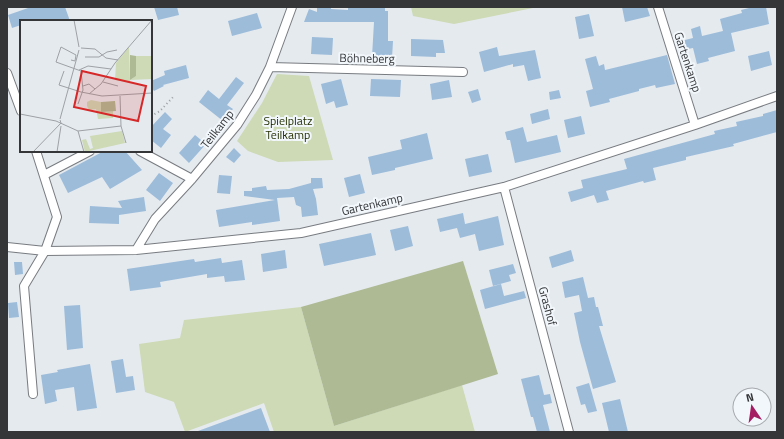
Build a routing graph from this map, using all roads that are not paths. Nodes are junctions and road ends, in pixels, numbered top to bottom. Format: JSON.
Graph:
{"nodes":[{"id":1,"x":292,"y":7,"type":"edge"},
{"id":2,"x":658,"y":7,"type":"edge"},
{"id":3,"x":270,"y":67,"type":"junction"},
{"id":4,"x":463,"y":72,"type":"dead end"},
{"id":5,"x":7,"y":73,"type":"edge"},
{"id":6,"x":777,"y":96,"type":"edge"},
{"id":7,"x":20,"y":108,"type":"edge"},
{"id":8,"x":695,"y":125,"type":"junction"},
{"id":9,"x":36,"y":152,"type":"edge"},
{"id":10,"x":88,"y":152,"type":"edge"},
{"id":11,"x":142,"y":152,"type":"edge"},
{"id":12,"x":44,"y":175,"type":"junction"},
{"id":13,"x":192,"y":179,"type":"junction"},
{"id":14,"x":504,"y":187,"type":"junction"},
{"id":15,"x":7,"y":247,"type":"edge"},
{"id":16,"x":136,"y":250,"type":"junction"},
{"id":17,"x":45,"y":251,"type":"junction"},
{"id":18,"x":33,"y":394,"type":"dead end"},
{"id":19,"x":569,"y":432,"type":"edge"}],
"edges":[{"from":1,"to":3,"type":"street","name":"Teilkamp"},
{"from":2,"to":8,"type":"street","name":"Gartenkamp"},
{"from":3,"to":4,"type":"street","name":"Böhneberg"},
{"from":3,"to":13,"type":"street","name":"Teilkamp"},
{"from":5,"to":7,"type":"street"},
{"from":6,"to":8,"type":"street","name":"Gartenkamp"},
{"from":8,"to":14,"type":"street","name":"Gartenkamp"},
{"from":9,"to":12,"type":"street"},
{"from":10,"to":12,"type":"street"},
{"from":11,"to":13,"type":"street"},
{"from":12,"to":17,"type":"street"},
{"from":13,"to":16,"type":"street","name":"Teilkamp"},
{"from":14,"to":16,"type":"street","name":"Gartenkamp"},
{"from":14,"to":19,"type":"street","name":"Grashof"},
{"from":15,"to":17,"type":"street","name":"Gartenkamp"},
{"from":16,"to":17,"type":"street","name":"Gartenkamp"},
{"from":17,"to":18,"type":"street"}]}
